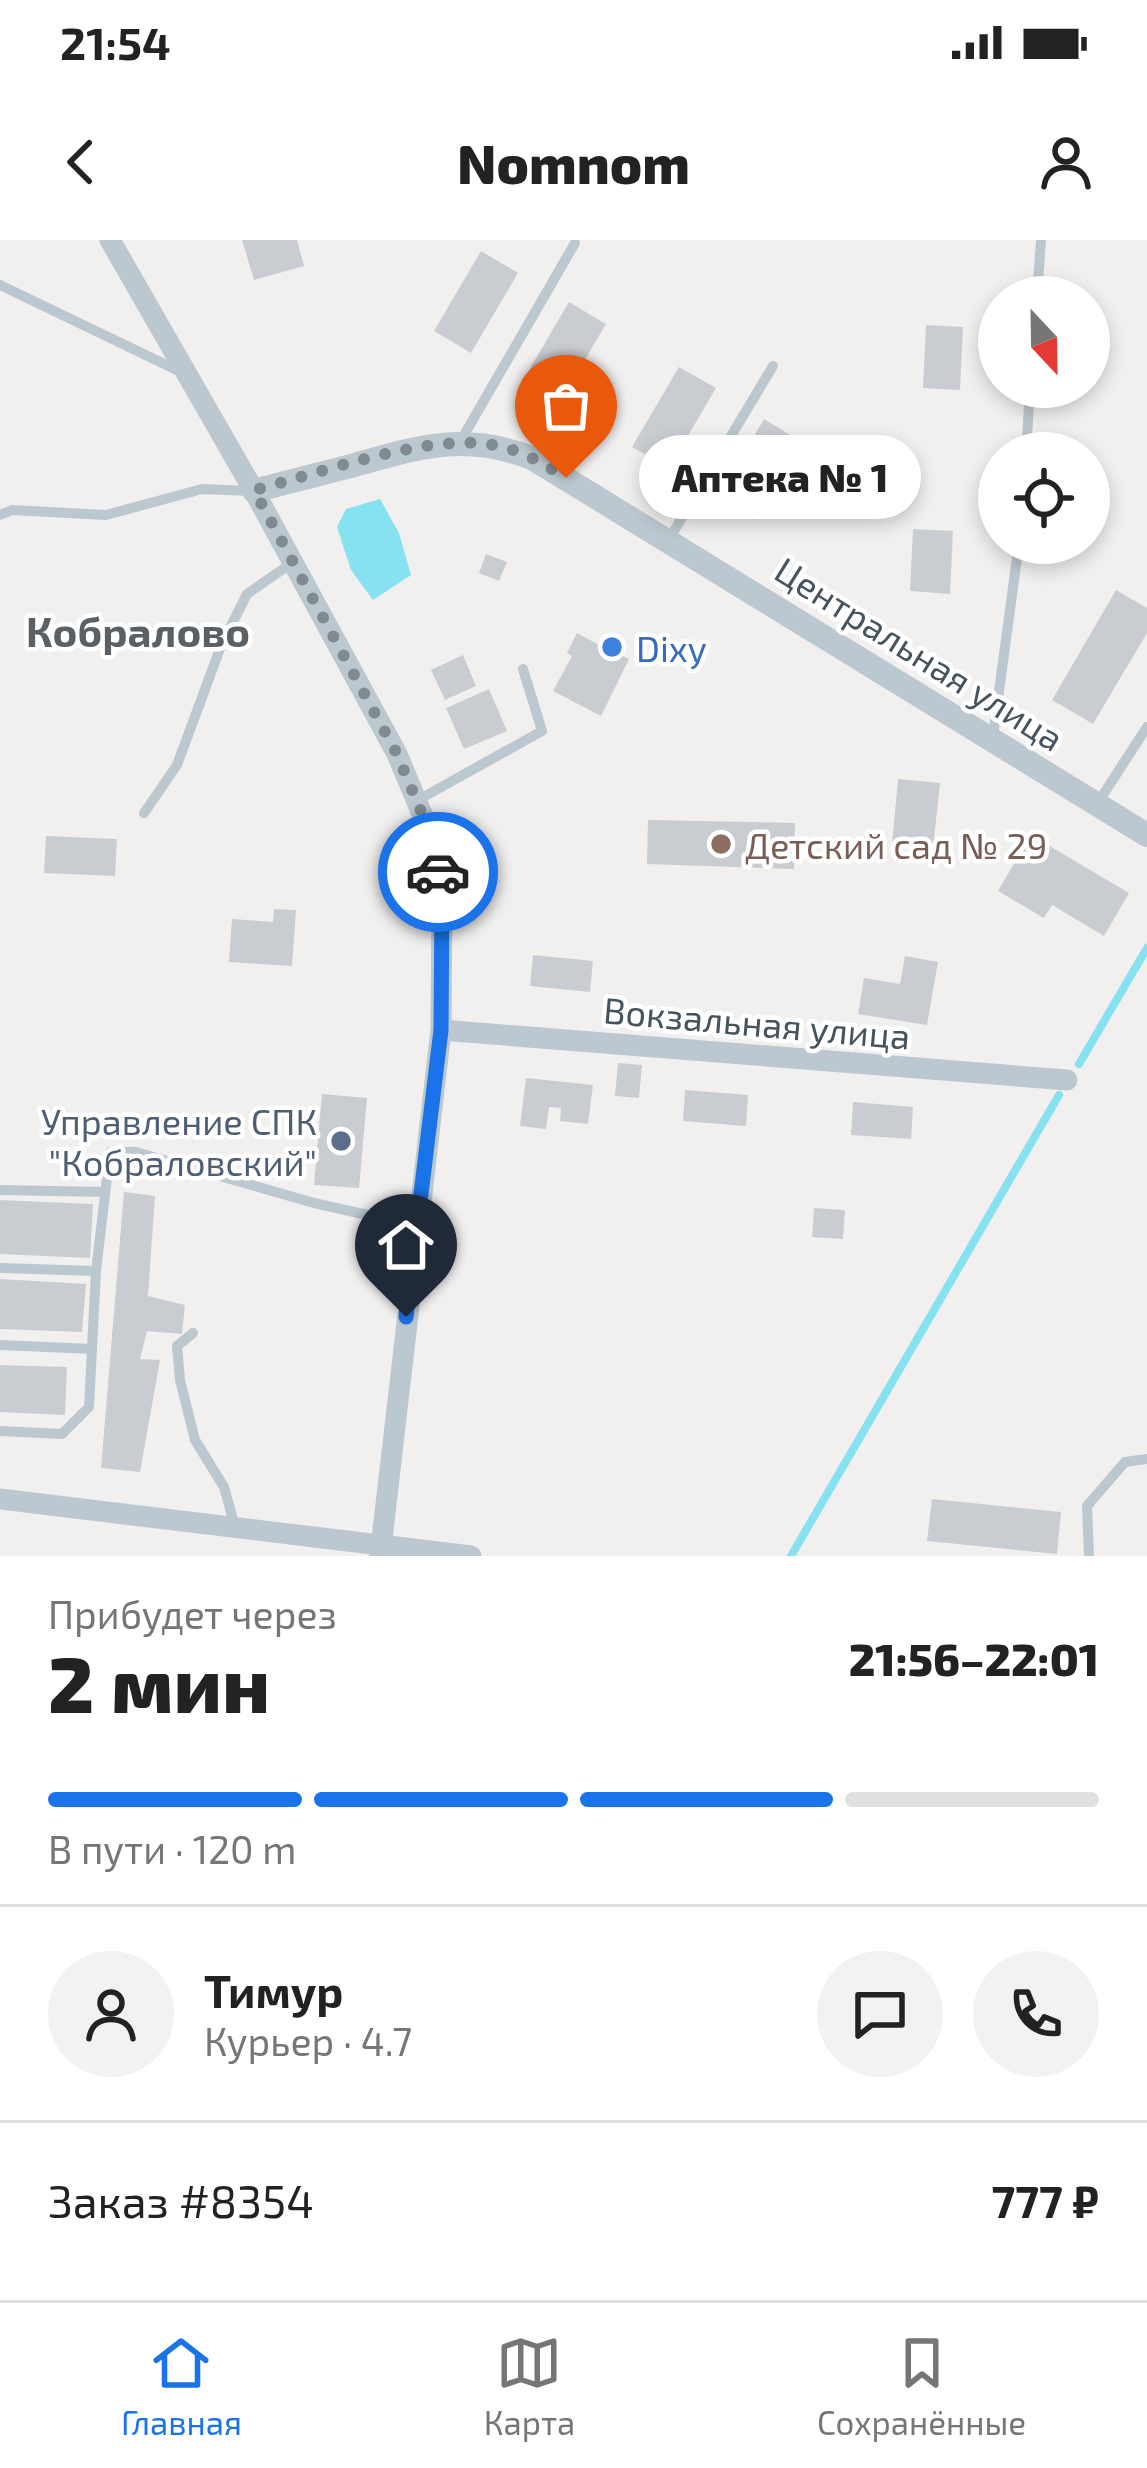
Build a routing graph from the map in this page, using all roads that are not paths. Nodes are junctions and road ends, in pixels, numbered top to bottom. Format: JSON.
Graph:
{"nodes":[{"id":1,"x":110,"y":240,"type":"edge"},
{"id":2,"x":1041,"y":240,"type":"edge"},
{"id":3,"x":575,"y":243,"type":"edge"},
{"id":4,"x":1038,"y":276,"type":"edge"},
{"id":5,"x":0,"y":285,"type":"edge"},
{"id":6,"x":773,"y":366,"type":"dead end"},
{"id":7,"x":183,"y":373,"type":"junction"},
{"id":8,"x":460,"y":442,"type":"junction"},
{"id":9,"x":254,"y":490,"type":"junction"},
{"id":10,"x":0,"y":515,"type":"edge"},
{"id":11,"x":668,"y":541,"type":"junction"},
{"id":12,"x":293,"y":562,"type":"junction"},
{"id":13,"x":1016,"y":564,"type":"edge"},
{"id":14,"x":523,"y":669,"type":"dead end"},
{"id":15,"x":1147,"y":727,"type":"edge"},
{"id":16,"x":992,"y":740,"type":"junction"},
{"id":17,"x":417,"y":800,"type":"junction"},
{"id":18,"x":1097,"y":804,"type":"junction"},
{"id":19,"x":144,"y":813,"type":"dead end"},
{"id":20,"x":1147,"y":835,"type":"edge"},
{"id":21,"x":441,"y":1030,"type":"junction"},
{"id":22,"x":1067,"y":1080,"type":"dead end"},
{"id":23,"x":0,"y":1190,"type":"edge"},
{"id":24,"x":105,"y":1192,"type":"junction"},
{"id":25,"x":416,"y":1226,"type":"junction"},
{"id":26,"x":0,"y":1268,"type":"edge"},
{"id":27,"x":96,"y":1271,"type":"junction"},
{"id":28,"x":194,"y":1333,"type":"dead end"},
{"id":29,"x":0,"y":1345,"type":"edge"},
{"id":30,"x":92,"y":1349,"type":"junction"},
{"id":31,"x":0,"y":1431,"type":"edge"},
{"id":32,"x":1147,"y":1459,"type":"edge"},
{"id":33,"x":0,"y":1499,"type":"edge"},
{"id":34,"x":236,"y":1528,"type":"junction"},
{"id":35,"x":381,"y":1551,"type":"edge"},
{"id":36,"x":470,"y":1556,"type":"edge"},
{"id":37,"x":1089,"y":1556,"type":"edge"}],
"edges":[{"from":1,"to":7,"type":"street"},
{"from":2,"to":4,"type":"lane"},
{"from":3,"to":8,"type":"lane"},
{"from":5,"to":7,"type":"lane"},
{"from":6,"to":11,"type":"lane"},
{"from":7,"to":9,"type":"street"},
{"from":8,"to":9,"type":"street","name":"Центральная улица"},
{"from":8,"to":11,"type":"street","name":"Центральная улица"},
{"from":9,"to":10,"type":"lane"},
{"from":9,"to":12,"type":"street"},
{"from":11,"to":16,"type":"street","name":"Центральная улица"},
{"from":12,"to":17,"type":"street"},
{"from":12,"to":19,"type":"lane"},
{"from":13,"to":16,"type":"lane"},
{"from":14,"to":17,"type":"lane"},
{"from":15,"to":18,"type":"lane"},
{"from":16,"to":18,"type":"street","name":"Центральная улица"},
{"from":17,"to":21,"type":"street"},
{"from":18,"to":20,"type":"street","name":"Центральная улица"},
{"from":21,"to":22,"type":"street","name":"Вокзальная улица"},
{"from":21,"to":25,"type":"street"},
{"from":23,"to":24,"type":"lane"},
{"from":24,"to":25,"type":"lane"},
{"from":24,"to":27,"type":"lane"},
{"from":25,"to":35,"type":"street"},
{"from":26,"to":27,"type":"lane"},
{"from":27,"to":30,"type":"lane"},
{"from":28,"to":34,"type":"lane"},
{"from":29,"to":30,"type":"lane"},
{"from":30,"to":31,"type":"lane"},
{"from":32,"to":37,"type":"lane"},
{"from":33,"to":34,"type":"street"},
{"from":34,"to":35,"type":"street"},
{"from":35,"to":36,"type":"street"}]}
